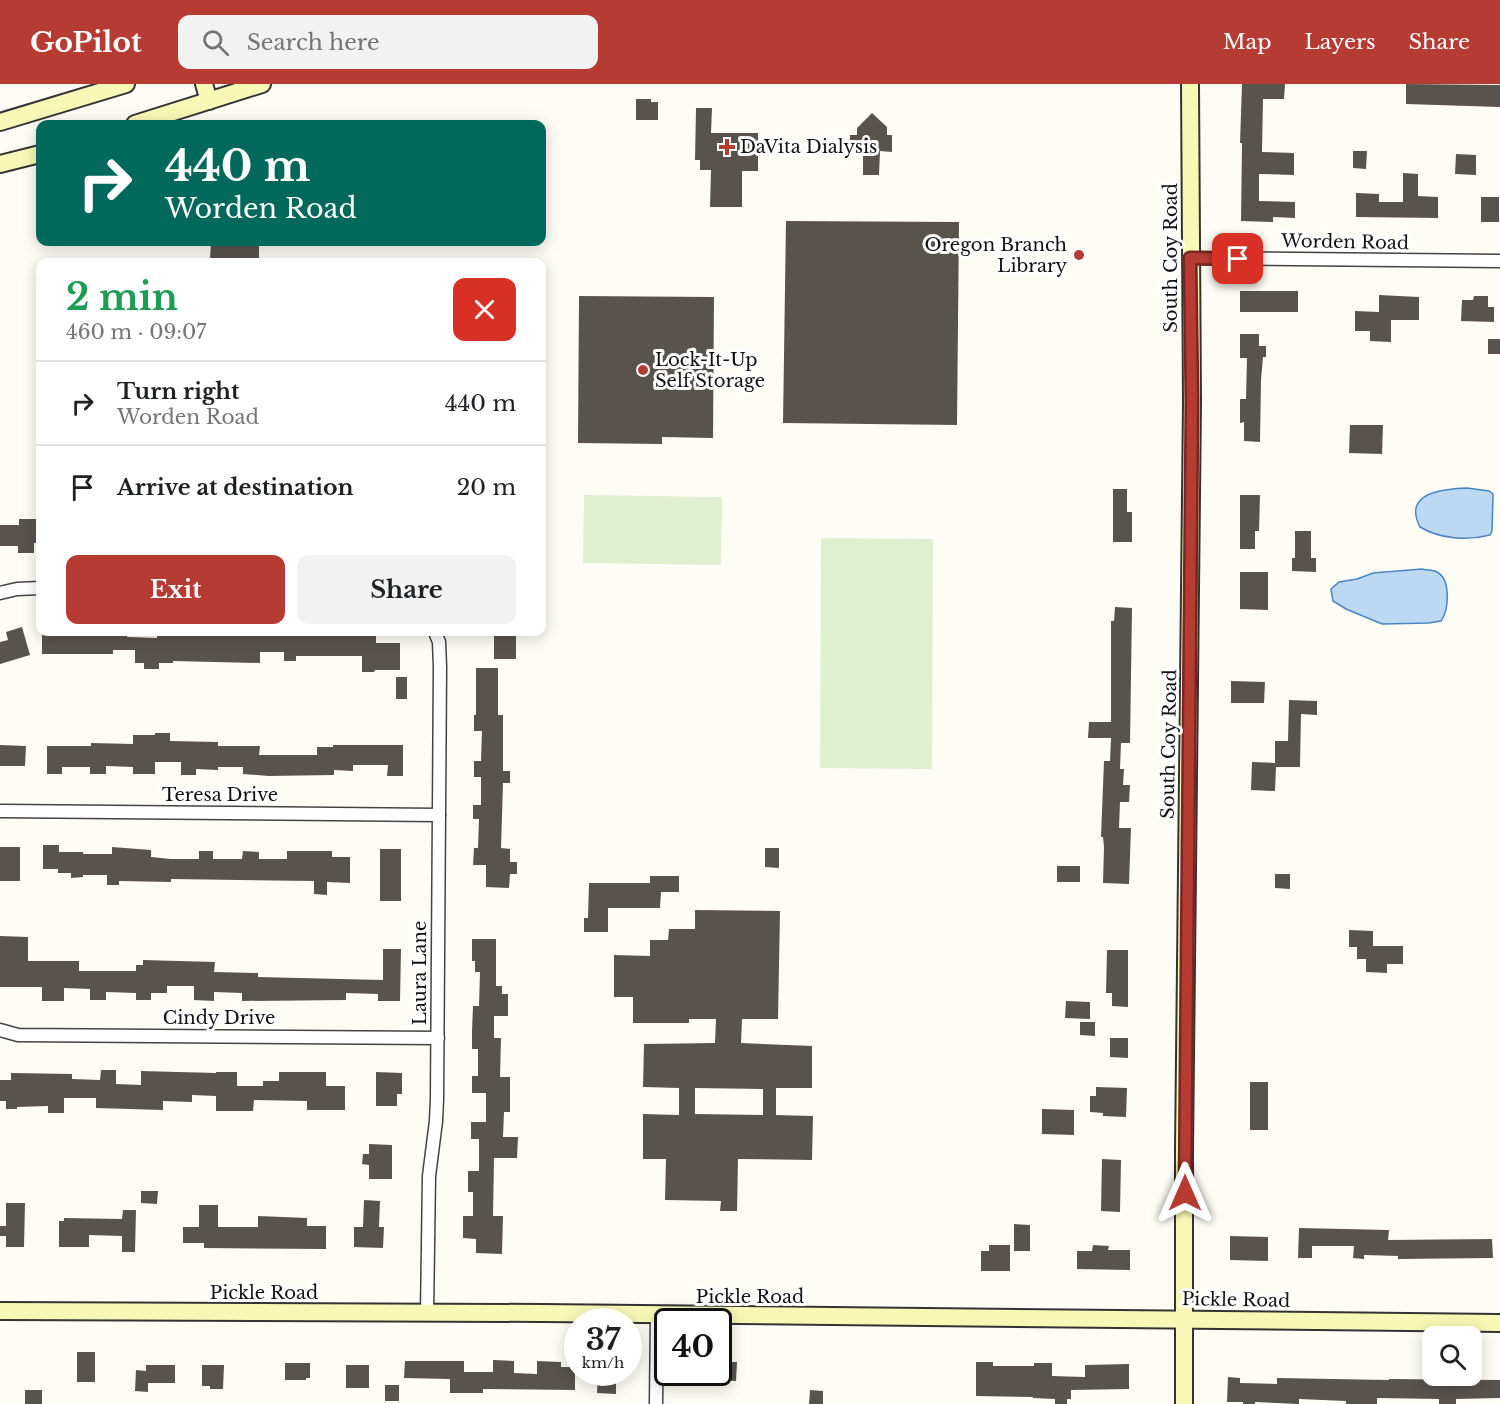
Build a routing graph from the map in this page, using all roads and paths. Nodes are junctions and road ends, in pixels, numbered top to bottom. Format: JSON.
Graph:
{"nodes":[{"id":1,"x":126,"y":84,"type":"edge"},
{"id":2,"x":204,"y":84,"type":"edge"},
{"id":3,"x":262,"y":84,"type":"edge"},
{"id":4,"x":1190,"y":84,"type":"edge"},
{"id":5,"x":209,"y":101,"type":"junction"},
{"id":6,"x":148,"y":120,"type":"edge"},
{"id":7,"x":0,"y":122,"type":"edge"},
{"id":8,"x":36,"y":155,"type":"edge"},
{"id":9,"x":0,"y":164,"type":"edge"},
{"id":10,"x":1190,"y":258,"type":"junction"},
{"id":11,"x":1500,"y":261,"type":"edge"},
{"id":12,"x":36,"y":588,"type":"edge"},
{"id":13,"x":0,"y":593,"type":"edge"},
{"id":14,"x":437,"y":636,"type":"edge"},
{"id":15,"x":0,"y":811,"type":"edge"},
{"id":16,"x":439,"y":814,"type":"junction"},
{"id":17,"x":0,"y":1030,"type":"edge"},
{"id":18,"x":438,"y":1038,"type":"junction"},
{"id":19,"x":0,"y":1311,"type":"edge"},
{"id":20,"x":427,"y":1314,"type":"junction"},
{"id":21,"x":654,"y":1315,"type":"edge"},
{"id":22,"x":732,"y":1316,"type":"edge"},
{"id":23,"x":1185,"y":1319,"type":"junction"},
{"id":24,"x":1500,"y":1323,"type":"edge"},
{"id":25,"x":656,"y":1386,"type":"edge"},
{"id":26,"x":656,"y":1404,"type":"edge"},
{"id":27,"x":1184,"y":1404,"type":"edge"}],
"edges":[{"from":1,"to":7,"type":"street"},
{"from":2,"to":5,"type":"street"},
{"from":3,"to":5,"type":"street"},
{"from":4,"to":10,"type":"street","name":"South Coy Road"},
{"from":5,"to":6,"type":"street"},
{"from":8,"to":9,"type":"street"},
{"from":10,"to":11,"type":"street","name":"Worden Road"},
{"from":10,"to":23,"type":"street","name":"South Coy Road"},
{"from":12,"to":13,"type":"street"},
{"from":14,"to":16,"type":"street","name":"Laura Lane"},
{"from":15,"to":16,"type":"street","name":"Teresa Drive"},
{"from":16,"to":18,"type":"street","name":"Laura Lane"},
{"from":17,"to":18,"type":"street","name":"Cindy Drive"},
{"from":18,"to":20,"type":"street","name":"Laura Lane"},
{"from":19,"to":20,"type":"street","name":"Pickle Road"},
{"from":20,"to":21,"type":"street","name":"Pickle Road"},
{"from":22,"to":23,"type":"street","name":"Pickle Road"},
{"from":23,"to":24,"type":"street","name":"Pickle Road"},
{"from":23,"to":27,"type":"street","name":"South Coy Road"},
{"from":25,"to":26,"type":"street"}]}
